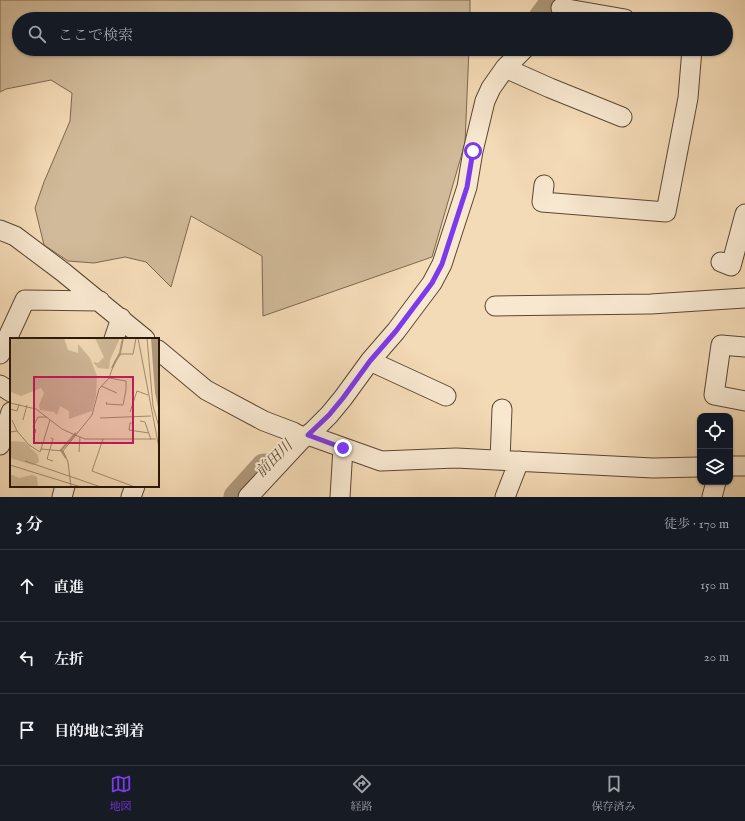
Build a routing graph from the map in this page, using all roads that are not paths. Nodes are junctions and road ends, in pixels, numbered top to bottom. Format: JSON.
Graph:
{"nodes":[{"id":1,"x":559,"y":9,"type":"edge"},
{"id":2,"x":579,"y":12,"type":"edge"},
{"id":3,"x":517,"y":56,"type":"edge"},
{"id":4,"x":691,"y":56,"type":"edge"},
{"id":5,"x":505,"y":68,"type":"junction"},
{"id":6,"x":622,"y":117,"type":"dead end"},
{"id":7,"x":544,"y":186,"type":"dead end"},
{"id":8,"x":745,"y":214,"type":"edge"},
{"id":9,"x":0,"y":230,"type":"edge"},
{"id":10,"x":721,"y":262,"type":"dead end"},
{"id":11,"x":745,"y":298,"type":"edge"},
{"id":12,"x":100,"y":301,"type":"junction"},
{"id":13,"x":495,"y":306,"type":"dead end"},
{"id":14,"x":121,"y":318,"type":"junction"},
{"id":15,"x":114,"y":338,"type":"edge"},
{"id":16,"x":144,"y":338,"type":"edge"},
{"id":17,"x":745,"y":347,"type":"edge"},
{"id":18,"x":159,"y":351,"type":"edge"},
{"id":19,"x":0,"y":354,"type":"edge"},
{"id":20,"x":370,"y":361,"type":"junction"},
{"id":21,"x":0,"y":385,"type":"edge"},
{"id":22,"x":10,"y":391,"type":"edge"},
{"id":23,"x":446,"y":396,"type":"dead end"},
{"id":24,"x":745,"y":401,"type":"edge"},
{"id":25,"x":502,"y":409,"type":"dead end"},
{"id":26,"x":10,"y":415,"type":"edge"},
{"id":27,"x":301,"y":435,"type":"junction"},
{"id":28,"x":0,"y":445,"type":"edge"},
{"id":29,"x":343,"y":448,"type":"junction"},
{"id":30,"x":500,"y":460,"type":"junction"},
{"id":31,"x":520,"y":461,"type":"junction"},
{"id":32,"x":733,"y":466,"type":"edge"},
{"id":33,"x":745,"y":466,"type":"edge"},
{"id":34,"x":697,"y":467,"type":"edge"},
{"id":35,"x":715,"y":485,"type":"edge"},
{"id":36,"x":65,"y":487,"type":"edge"},
{"id":37,"x":135,"y":487,"type":"edge"},
{"id":38,"x":62,"y":497,"type":"edge"},
{"id":39,"x":131,"y":497,"type":"edge"},
{"id":40,"x":248,"y":497,"type":"edge"},
{"id":41,"x":340,"y":497,"type":"edge"},
{"id":42,"x":505,"y":497,"type":"edge"},
{"id":43,"x":712,"y":497,"type":"edge"}],
"edges":[{"from":1,"to":2,"type":"street"},
{"from":3,"to":5,"type":"street"},
{"from":4,"to":7,"type":"street"},
{"from":5,"to":6,"type":"street"},
{"from":5,"to":20,"type":"street"},
{"from":8,"to":10,"type":"street"},
{"from":9,"to":12,"type":"street"},
{"from":11,"to":13,"type":"street"},
{"from":12,"to":14,"type":"street"},
{"from":12,"to":19,"type":"street"},
{"from":14,"to":15,"type":"street"},
{"from":14,"to":16,"type":"street"},
{"from":17,"to":24,"type":"street"},
{"from":18,"to":27,"type":"street"},
{"from":20,"to":23,"type":"street"},
{"from":20,"to":27,"type":"street"},
{"from":21,"to":22,"type":"street"},
{"from":25,"to":30,"type":"street"},
{"from":26,"to":28,"type":"street"},
{"from":27,"to":29,"type":"street"},
{"from":27,"to":40,"type":"street"},
{"from":29,"to":30,"type":"street"},
{"from":29,"to":41,"type":"street"},
{"from":30,"to":31,"type":"street"},
{"from":31,"to":34,"type":"street"},
{"from":31,"to":42,"type":"street"},
{"from":32,"to":33,"type":"street"},
{"from":35,"to":43,"type":"street"},
{"from":36,"to":38,"type":"street"},
{"from":37,"to":39,"type":"street"}]}
